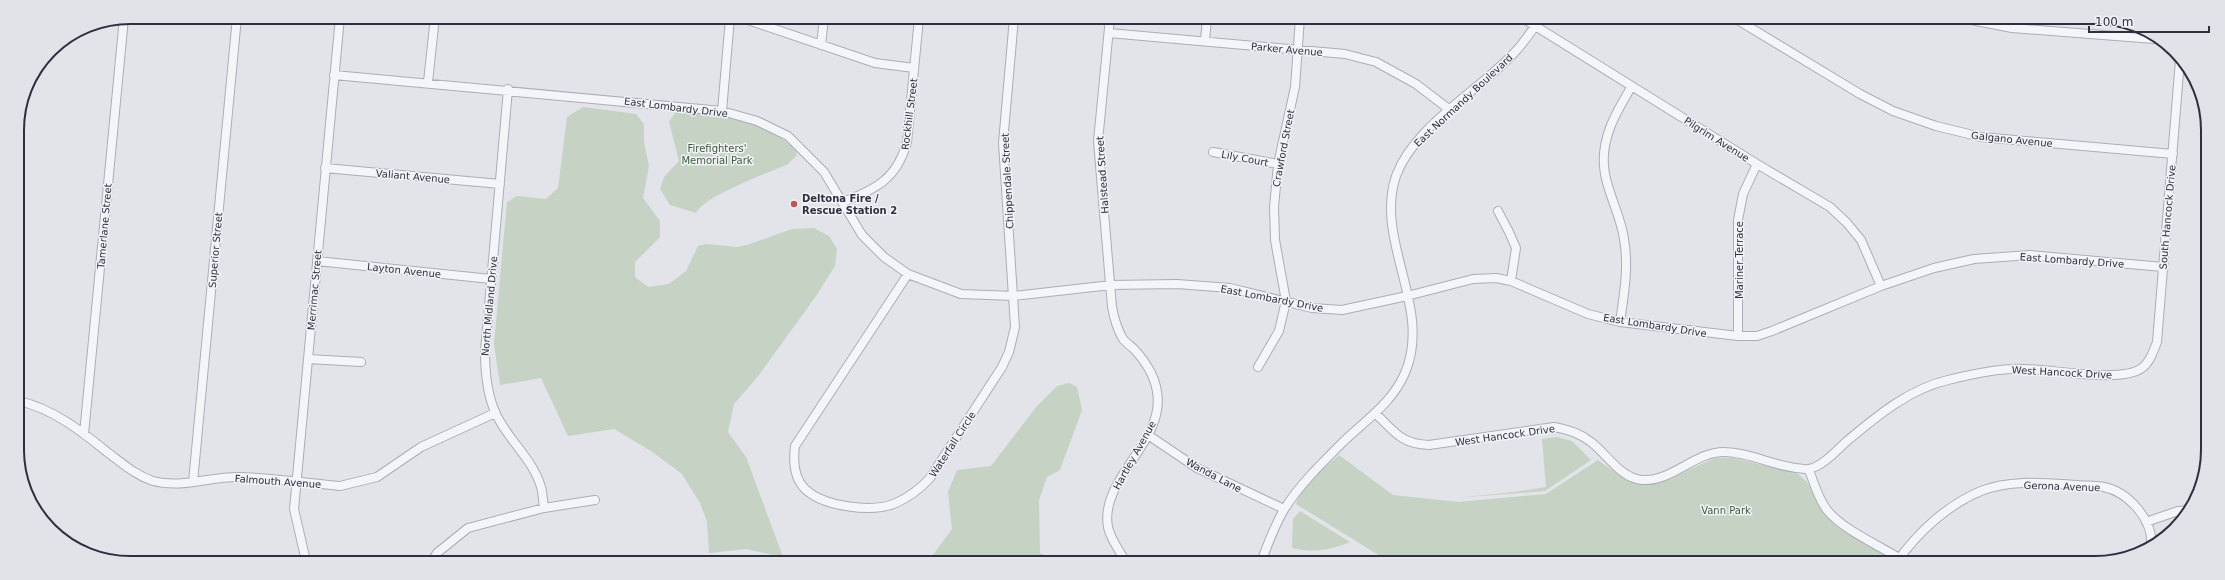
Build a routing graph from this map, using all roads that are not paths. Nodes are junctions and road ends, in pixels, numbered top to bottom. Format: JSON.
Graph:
{"nodes":[{"id":1,"x":123,"y":24,"type":"edge"},
{"id":2,"x":236,"y":24,"type":"edge"},
{"id":3,"x":339,"y":24,"type":"edge"},
{"id":4,"x":433,"y":24,"type":"edge"},
{"id":5,"x":729,"y":24,"type":"edge"},
{"id":6,"x":760,"y":24,"type":"edge"},
{"id":7,"x":823,"y":24,"type":"edge"},
{"id":8,"x":918,"y":24,"type":"edge"},
{"id":9,"x":1013,"y":24,"type":"edge"},
{"id":10,"x":1110,"y":24,"type":"edge"},
{"id":11,"x":1206,"y":24,"type":"edge"},
{"id":12,"x":1300,"y":24,"type":"edge"},
{"id":13,"x":1536,"y":24,"type":"edge"},
{"id":14,"x":1540,"y":24,"type":"edge"},
{"id":15,"x":1744,"y":24,"type":"edge"},
{"id":16,"x":1992,"y":24,"type":"edge"},
{"id":17,"x":1109,"y":33,"type":"junction"},
{"id":18,"x":2148,"y":39,"type":"edge"},
{"id":19,"x":1205,"y":41,"type":"junction"},
{"id":20,"x":821,"y":45,"type":"junction"},
{"id":21,"x":1298,"y":50,"type":"junction"},
{"id":22,"x":2180,"y":66,"type":"edge"},
{"id":23,"x":914,"y":68,"type":"junction"},
{"id":24,"x":334,"y":75,"type":"junction"},
{"id":25,"x":428,"y":82,"type":"junction"},
{"id":26,"x":1632,"y":86,"type":"junction"},
{"id":27,"x":508,"y":89,"type":"junction"},
{"id":28,"x":1450,"y":110,"type":"junction"},
{"id":29,"x":722,"y":111,"type":"junction"},
{"id":30,"x":1212,"y":152,"type":"dead end"},
{"id":31,"x":2173,"y":154,"type":"junction"},
{"id":32,"x":1278,"y":164,"type":"junction"},
{"id":33,"x":1757,"y":164,"type":"junction"},
{"id":34,"x":325,"y":168,"type":"junction"},
{"id":35,"x":500,"y":184,"type":"junction"},
{"id":36,"x":842,"y":202,"type":"junction"},
{"id":37,"x":1498,"y":212,"type":"dead end"},
{"id":38,"x":317,"y":261,"type":"junction"},
{"id":39,"x":2163,"y":267,"type":"junction"},
{"id":40,"x":908,"y":274,"type":"junction"},
{"id":41,"x":491,"y":279,"type":"junction"},
{"id":42,"x":1511,"y":281,"type":"junction"},
{"id":43,"x":1111,"y":284,"type":"junction"},
{"id":44,"x":1881,"y":286,"type":"junction"},
{"id":45,"x":1014,"y":296,"type":"junction"},
{"id":46,"x":1407,"y":296,"type":"junction"},
{"id":47,"x":1286,"y":301,"type":"junction"},
{"id":48,"x":1620,"y":322,"type":"junction"},
{"id":49,"x":1738,"y":336,"type":"junction"},
{"id":50,"x":308,"y":359,"type":"junction"},
{"id":51,"x":361,"y":362,"type":"dead end"},
{"id":52,"x":1258,"y":367,"type":"dead end"},
{"id":53,"x":2141,"y":369,"type":"joint"},
{"id":54,"x":24,"y":402,"type":"edge"},
{"id":55,"x":495,"y":413,"type":"junction"},
{"id":56,"x":1376,"y":414,"type":"junction"},
{"id":57,"x":84,"y":434,"type":"junction"},
{"id":58,"x":1148,"y":435,"type":"junction"},
{"id":59,"x":1809,"y":470,"type":"junction"},
{"id":60,"x":193,"y":482,"type":"junction"},
{"id":61,"x":296,"y":482,"type":"junction"},
{"id":62,"x":595,"y":500,"type":"dead end"},
{"id":63,"x":544,"y":508,"type":"junction"},
{"id":64,"x":1284,"y":509,"type":"junction"},
{"id":65,"x":2181,"y":511,"type":"edge"},
{"id":66,"x":2146,"y":522,"type":"junction"},
{"id":67,"x":2151,"y":540,"type":"edge"},
{"id":68,"x":305,"y":556,"type":"edge"},
{"id":69,"x":435,"y":556,"type":"edge"},
{"id":70,"x":1123,"y":556,"type":"edge"},
{"id":71,"x":1264,"y":556,"type":"edge"},
{"id":72,"x":1892,"y":556,"type":"edge"},
{"id":73,"x":1901,"y":556,"type":"edge"}],
"edges":[{"from":1,"to":57,"type":"street","name":"Tamerlane Street"},
{"from":2,"to":60,"type":"street","name":"Superior Street"},
{"from":3,"to":24,"type":"street","name":"Merrimac Street"},
{"from":4,"to":25,"type":"street"},
{"from":5,"to":29,"type":"street"},
{"from":6,"to":20,"type":"street"},
{"from":7,"to":20,"type":"street"},
{"from":8,"to":23,"type":"street","name":"Rockhill Street"},
{"from":9,"to":45,"type":"street","name":"Chippendale Street"},
{"from":10,"to":17,"type":"street","name":"Halstead Street"},
{"from":11,"to":19,"type":"street"},
{"from":12,"to":21,"type":"street","name":"Crawford Street"},
{"from":13,"to":28,"type":"street","name":"East Normandy Boulevard"},
{"from":14,"to":26,"type":"street","name":"Pilgrim Avenue"},
{"from":15,"to":31,"type":"street","name":"Galgano Avenue"},
{"from":16,"to":18,"type":"street"},
{"from":17,"to":19,"type":"street","name":"Parker Avenue"},
{"from":17,"to":43,"type":"street","name":"Halstead Street"},
{"from":19,"to":21,"type":"street","name":"Parker Avenue"},
{"from":20,"to":23,"type":"street"},
{"from":21,"to":28,"type":"street","name":"Parker Avenue"},
{"from":21,"to":32,"type":"street","name":"Crawford Street"},
{"from":22,"to":31,"type":"street","name":"South Hancock Drive"},
{"from":23,"to":36,"type":"street","name":"Rockhill Street"},
{"from":24,"to":25,"type":"street","name":"East Lombardy Drive"},
{"from":24,"to":34,"type":"street","name":"Merrimac Street"},
{"from":25,"to":27,"type":"street","name":"East Lombardy Drive"},
{"from":26,"to":33,"type":"street","name":"Pilgrim Avenue"},
{"from":26,"to":48,"type":"street"},
{"from":27,"to":29,"type":"street","name":"East Lombardy Drive"},
{"from":27,"to":35,"type":"street","name":"North Midland Drive"},
{"from":28,"to":46,"type":"street","name":"East Normandy Boulevard"},
{"from":29,"to":36,"type":"street","name":"East Lombardy Drive"},
{"from":30,"to":32,"type":"street","name":"Lily Court"},
{"from":31,"to":39,"type":"street","name":"South Hancock Drive"},
{"from":32,"to":47,"type":"street","name":"Crawford Street"},
{"from":33,"to":44,"type":"street","name":"Pilgrim Avenue"},
{"from":33,"to":49,"type":"street","name":"Mariner Terrace"},
{"from":34,"to":35,"type":"street","name":"Valiant Avenue"},
{"from":34,"to":38,"type":"street","name":"Merrimac Street"},
{"from":35,"to":41,"type":"street","name":"North Midland Drive"},
{"from":36,"to":40,"type":"street","name":"East Lombardy Drive"},
{"from":37,"to":42,"type":"street"},
{"from":38,"to":41,"type":"street","name":"Layton Avenue"},
{"from":38,"to":50,"type":"street","name":"Merrimac Street"},
{"from":39,"to":44,"type":"street","name":"East Lombardy Drive"},
{"from":39,"to":53,"type":"street","name":"South Hancock Drive"},
{"from":40,"to":45,"type":"street","name":"East Lombardy Drive"},
{"from":40,"to":45,"type":"street","name":"Waterfall Circle"},
{"from":41,"to":55,"type":"street","name":"North Midland Drive"},
{"from":42,"to":46,"type":"street","name":"East Lombardy Drive"},
{"from":42,"to":48,"type":"street","name":"East Lombardy Drive"},
{"from":43,"to":45,"type":"street","name":"East Lombardy Drive"},
{"from":43,"to":47,"type":"street","name":"East Lombardy Drive"},
{"from":43,"to":58,"type":"street","name":"Hartley Avenue"},
{"from":44,"to":49,"type":"street","name":"East Lombardy Drive"},
{"from":46,"to":47,"type":"street","name":"East Lombardy Drive"},
{"from":46,"to":56,"type":"street","name":"East Normandy Boulevard"},
{"from":47,"to":52,"type":"street"},
{"from":48,"to":49,"type":"street","name":"East Lombardy Drive"},
{"from":50,"to":51,"type":"street"},
{"from":50,"to":61,"type":"street","name":"Merrimac Street"},
{"from":53,"to":59,"type":"street","name":"West Hancock Drive"},
{"from":54,"to":57,"type":"street","name":"Falmouth Avenue"},
{"from":55,"to":61,"type":"street","name":"Falmouth Avenue"},
{"from":55,"to":63,"type":"street","name":"North Midland Drive"},
{"from":56,"to":59,"type":"street","name":"West Hancock Drive"},
{"from":56,"to":64,"type":"street","name":"East Normandy Boulevard"},
{"from":57,"to":60,"type":"street","name":"Falmouth Avenue"},
{"from":58,"to":64,"type":"street","name":"Wanda Lane"},
{"from":58,"to":70,"type":"street","name":"Hartley Avenue"},
{"from":59,"to":72,"type":"street"},
{"from":60,"to":61,"type":"street","name":"Falmouth Avenue"},
{"from":61,"to":68,"type":"street","name":"Merrimac Street"},
{"from":62,"to":63,"type":"street"},
{"from":63,"to":69,"type":"street"},
{"from":64,"to":71,"type":"street","name":"East Normandy Boulevard"},
{"from":65,"to":66,"type":"street"},
{"from":66,"to":67,"type":"street"},
{"from":66,"to":73,"type":"street","name":"Gerona Avenue"}]}
